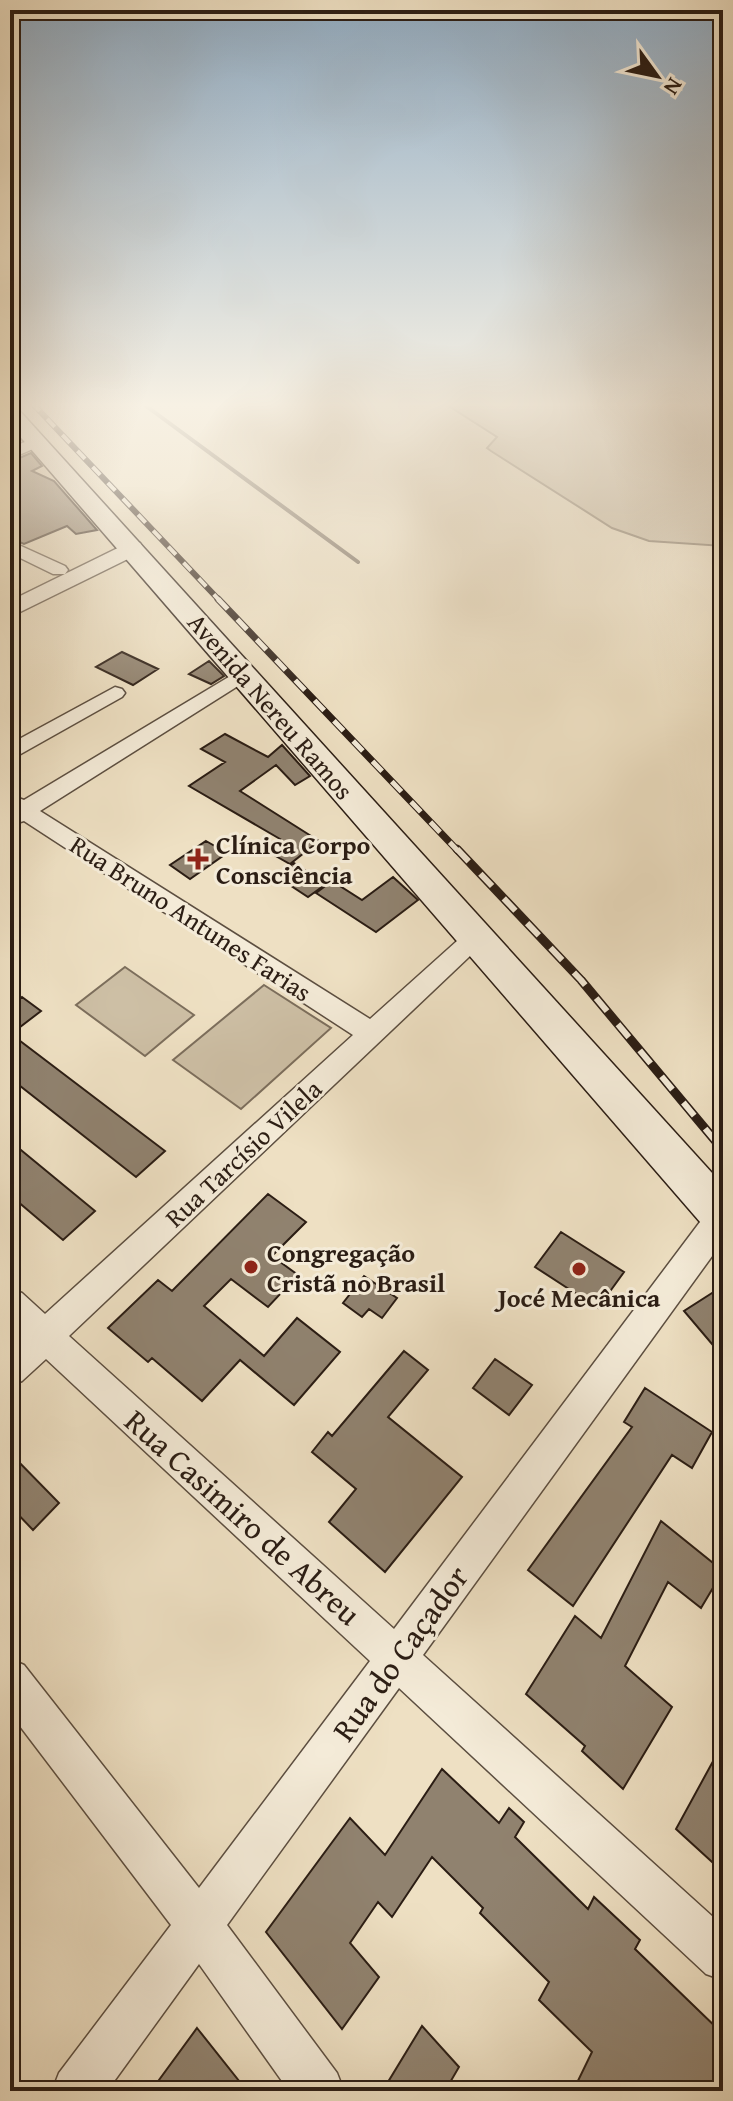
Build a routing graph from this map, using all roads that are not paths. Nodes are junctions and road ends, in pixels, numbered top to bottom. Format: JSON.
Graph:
{"nodes":[{"id":1,"x":81,"y":501,"type":"edge"},
{"id":2,"x":127,"y":543,"type":"junction"},
{"id":3,"x":10,"y":546,"type":"edge"},
{"id":4,"x":59,"y":570,"type":"junction"},
{"id":5,"x":10,"y":594,"type":"edge"},
{"id":6,"x":10,"y":610,"type":"edge"},
{"id":7,"x":242,"y":675,"type":"junction"},
{"id":8,"x":115,"y":693,"type":"dead end"},
{"id":9,"x":10,"y":753,"type":"edge"},
{"id":10,"x":14,"y":810,"type":"edge"},
{"id":11,"x":476,"y":938,"type":"junction"},
{"id":12,"x":372,"y":1034,"type":"junction"},
{"id":13,"x":723,"y":1216,"type":"edge"},
{"id":14,"x":10,"y":1304,"type":"edge"},
{"id":15,"x":45,"y":1336,"type":"junction"},
{"id":16,"x":10,"y":1369,"type":"edge"},
{"id":17,"x":397,"y":1658,"type":"junction"},
{"id":18,"x":10,"y":1679,"type":"edge"},
{"id":19,"x":200,"y":1926,"type":"junction"},
{"id":20,"x":723,"y":1957,"type":"edge"},
{"id":21,"x":77,"y":2091,"type":"edge"},
{"id":22,"x":319,"y":2091,"type":"edge"}],
"edges":[{"from":1,"to":2,"type":"main road","name":"Avenida Nereu Ramos"},
{"from":2,"to":4,"type":"street"},
{"from":2,"to":6,"type":"street"},
{"from":2,"to":7,"type":"main road","name":"Avenida Nereu Ramos"},
{"from":3,"to":4,"type":"street"},
{"from":4,"to":5,"type":"street"},
{"from":7,"to":10,"type":"street"},
{"from":7,"to":11,"type":"main road","name":"Avenida Nereu Ramos"},
{"from":8,"to":9,"type":"street"},
{"from":10,"to":12,"type":"street","name":"Rua Bruno Antunes Farias"},
{"from":11,"to":12,"type":"street","name":"Rua Tarcísio Vilela"},
{"from":11,"to":13,"type":"main road","name":"Avenida Nereu Ramos"},
{"from":12,"to":15,"type":"street","name":"Rua Tarcísio Vilela"},
{"from":13,"to":17,"type":"street","name":"Rua do Caçador"},
{"from":14,"to":15,"type":"street","name":"Rua Casimiro de Abreu"},
{"from":15,"to":16,"type":"street","name":"Rua Tarcísio Vilela"},
{"from":15,"to":17,"type":"street","name":"Rua Casimiro de Abreu"},
{"from":17,"to":19,"type":"street","name":"Rua do Caçador"},
{"from":17,"to":20,"type":"street","name":"Rua Casimiro de Abreu"},
{"from":18,"to":19,"type":"street"},
{"from":19,"to":21,"type":"street","name":"Rua do Caçador"},
{"from":19,"to":22,"type":"street"}]}
